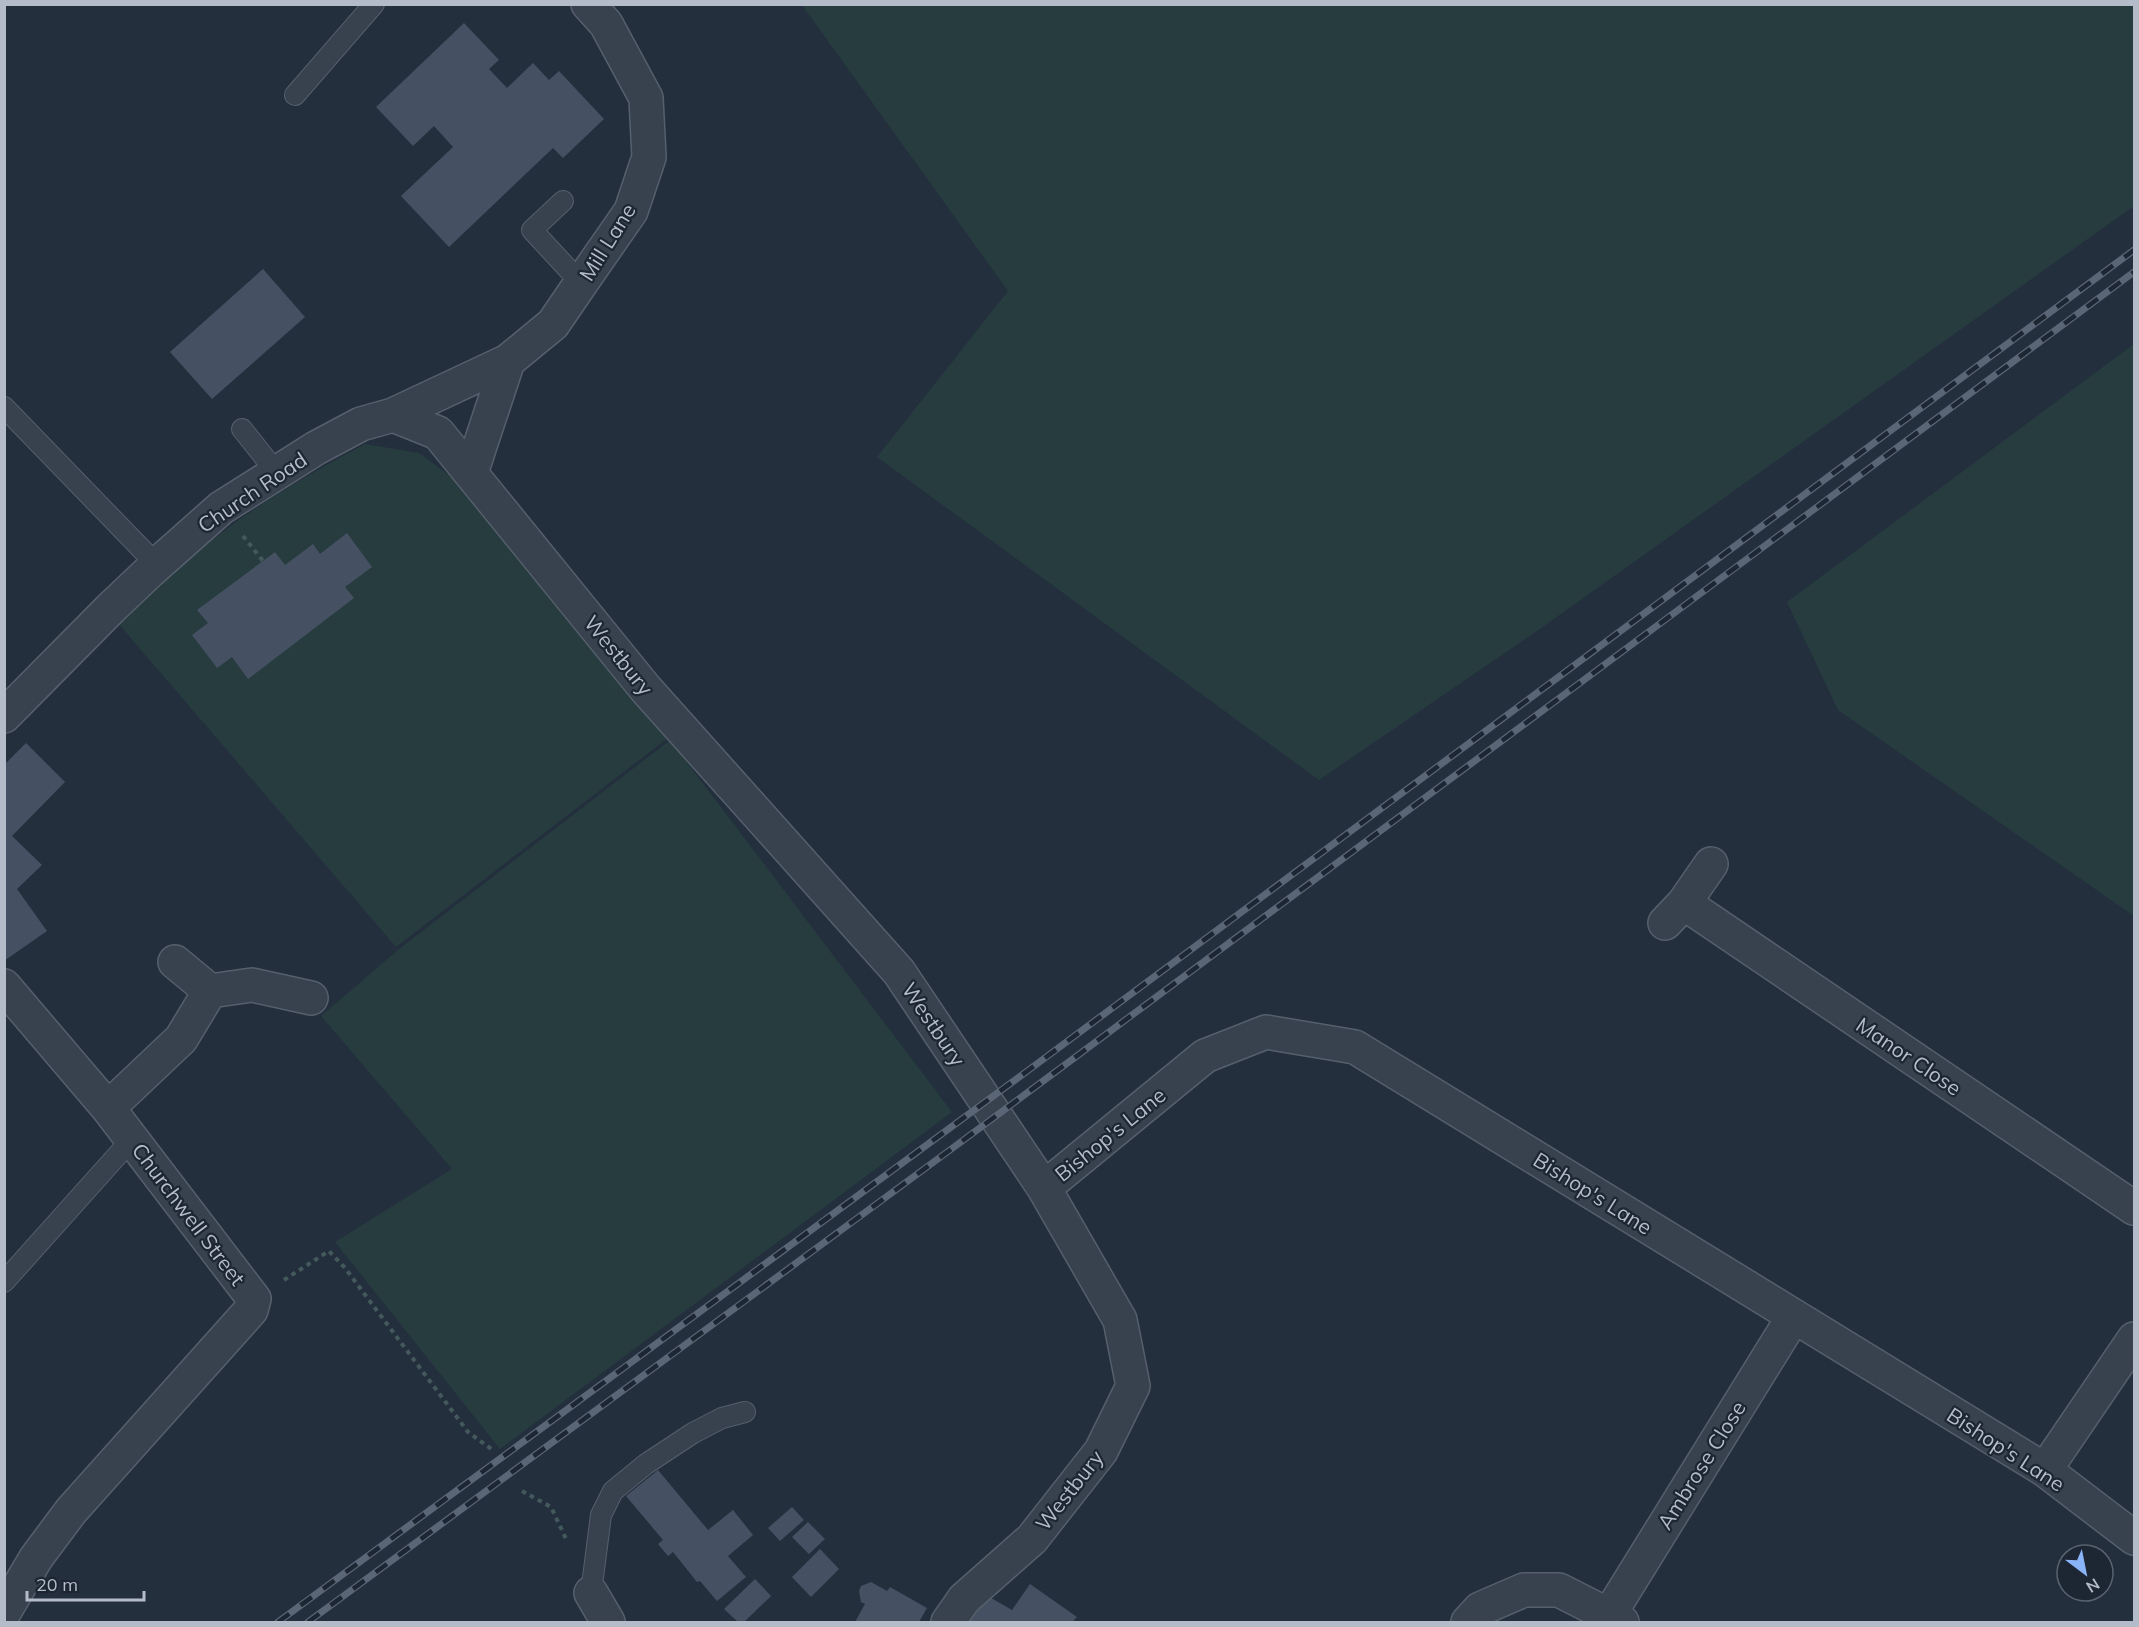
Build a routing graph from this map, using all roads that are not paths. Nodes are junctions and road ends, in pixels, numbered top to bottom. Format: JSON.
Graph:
{"nodes":[{"id":1,"x":374,"y":4,"type":"edge"},
{"id":2,"x":588,"y":4,"type":"edge"},
{"id":3,"x":296,"y":95,"type":"dead end"},
{"id":4,"x":563,"y":201,"type":"dead end"},
{"id":5,"x":581,"y":283,"type":"junction"},
{"id":6,"x":508,"y":361,"type":"junction"},
{"id":7,"x":4,"y":407,"type":"edge"},
{"id":8,"x":393,"y":415,"type":"junction"},
{"id":9,"x":242,"y":429,"type":"dead end"},
{"id":10,"x":278,"y":472,"type":"junction"},
{"id":11,"x":471,"y":473,"type":"junction"},
{"id":12,"x":157,"y":565,"type":"junction"},
{"id":13,"x":4,"y":716,"type":"edge"},
{"id":14,"x":1711,"y":864,"type":"dead end"},
{"id":15,"x":176,"y":962,"type":"dead end"},
{"id":16,"x":4,"y":986,"type":"edge"},
{"id":17,"x":210,"y":992,"type":"junction"},
{"id":18,"x":311,"y":998,"type":"dead end"},
{"id":19,"x":108,"y":1108,"type":"junction"},
{"id":20,"x":132,"y":1139,"type":"junction"},
{"id":21,"x":1044,"y":1188,"type":"junction"},
{"id":22,"x":2134,"y":1208,"type":"edge"},
{"id":23,"x":4,"y":1282,"type":"edge"},
{"id":24,"x":1794,"y":1316,"type":"junction"},
{"id":25,"x":2134,"y":1339,"type":"edge"},
{"id":26,"x":745,"y":1412,"type":"dead end"},
{"id":27,"x":2045,"y":1470,"type":"junction"},
{"id":28,"x":2134,"y":1538,"type":"edge"},
{"id":29,"x":591,"y":1593,"type":"joint"},
{"id":30,"x":4,"y":1612,"type":"edge"},
{"id":31,"x":1615,"y":1619,"type":"edge"},
{"id":32,"x":608,"y":1623,"type":"edge"},
{"id":33,"x":948,"y":1623,"type":"edge"},
{"id":34,"x":1468,"y":1623,"type":"edge"}],
"edges":[{"from":1,"to":3,"type":"lane"},
{"from":2,"to":5,"type":"street","name":"Mill Lane"},
{"from":4,"to":5,"type":"lane"},
{"from":5,"to":6,"type":"street","name":"Mill Lane"},
{"from":6,"to":8,"type":"street","name":"Mill Lane"},
{"from":6,"to":11,"type":"street"},
{"from":7,"to":12,"type":"lane"},
{"from":8,"to":10,"type":"street","name":"Church Road"},
{"from":8,"to":11,"type":"street"},
{"from":9,"to":10,"type":"lane"},
{"from":10,"to":12,"type":"street","name":"Church Road"},
{"from":11,"to":21,"type":"street","name":"Westbury"},
{"from":12,"to":13,"type":"street","name":"Church Road"},
{"from":14,"to":22,"type":"street","name":"Manor Close"},
{"from":15,"to":17,"type":"street"},
{"from":16,"to":19,"type":"street","name":"Churchwell Street"},
{"from":17,"to":18,"type":"street"},
{"from":17,"to":19,"type":"street"},
{"from":19,"to":20,"type":"street","name":"Churchwell Street"},
{"from":20,"to":23,"type":"lane"},
{"from":20,"to":30,"type":"street","name":"Churchwell Street"},
{"from":21,"to":24,"type":"street","name":"Bishop's Lane"},
{"from":21,"to":33,"type":"street","name":"Westbury"},
{"from":24,"to":27,"type":"street","name":"Bishop's Lane"},
{"from":24,"to":31,"type":"street","name":"Ambrose Close"},
{"from":25,"to":27,"type":"street"},
{"from":26,"to":29,"type":"lane"},
{"from":27,"to":28,"type":"street","name":"Bishop's Lane"},
{"from":29,"to":32,"type":"street"},
{"from":31,"to":34,"type":"street","name":"Ambrose Close"}]}
